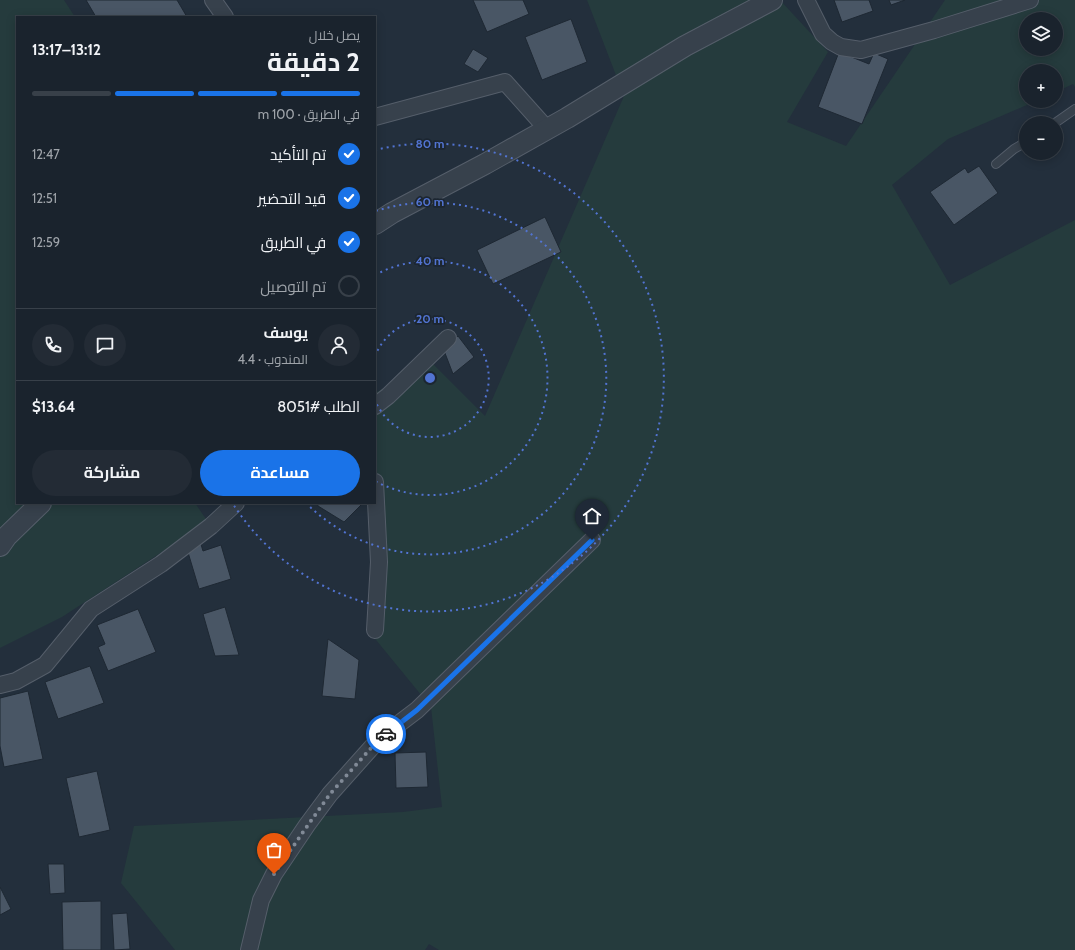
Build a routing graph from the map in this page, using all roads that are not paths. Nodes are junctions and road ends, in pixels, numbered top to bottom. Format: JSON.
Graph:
{"nodes":[{"id":1,"x":212,"y":0,"type":"edge"},
{"id":2,"x":772,"y":0,"type":"edge"},
{"id":3,"x":806,"y":0,"type":"edge"},
{"id":4,"x":1030,"y":0,"type":"edge"},
{"id":5,"x":224,"y":16,"type":"edge"},
{"id":6,"x":1075,"y":109,"type":"edge"},
{"id":7,"x":376,"y":117,"type":"edge"},
{"id":8,"x":1063,"y":117,"type":"edge"},
{"id":9,"x":547,"y":129,"type":"junction"},
{"id":10,"x":1019,"y":146,"type":"edge"},
{"id":11,"x":996,"y":164,"type":"dead end"},
{"id":12,"x":376,"y":223,"type":"edge"},
{"id":13,"x":448,"y":338,"type":"dead end"},
{"id":14,"x":376,"y":405,"type":"edge"},
{"id":15,"x":39,"y":504,"type":"edge"},
{"id":16,"x":235,"y":504,"type":"edge"},
{"id":17,"x":376,"y":504,"type":"edge"},
{"id":18,"x":592,"y":540,"type":"dead end"},
{"id":19,"x":0,"y":546,"type":"edge"},
{"id":20,"x":375,"y":630,"type":"dead end"},
{"id":21,"x":0,"y":685,"type":"edge"},
{"id":22,"x":249,"y":950,"type":"edge"}],
"edges":[{"from":1,"to":5,"type":"street"},
{"from":2,"to":9,"type":"street"},
{"from":3,"to":4,"type":"street"},
{"from":6,"to":8,"type":"lane"},
{"from":7,"to":9,"type":"street"},
{"from":9,"to":12,"type":"street"},
{"from":10,"to":11,"type":"lane"},
{"from":13,"to":14,"type":"street"},
{"from":15,"to":19,"type":"street"},
{"from":16,"to":21,"type":"street"},
{"from":17,"to":20,"type":"street"},
{"from":18,"to":22,"type":"street"}]}
